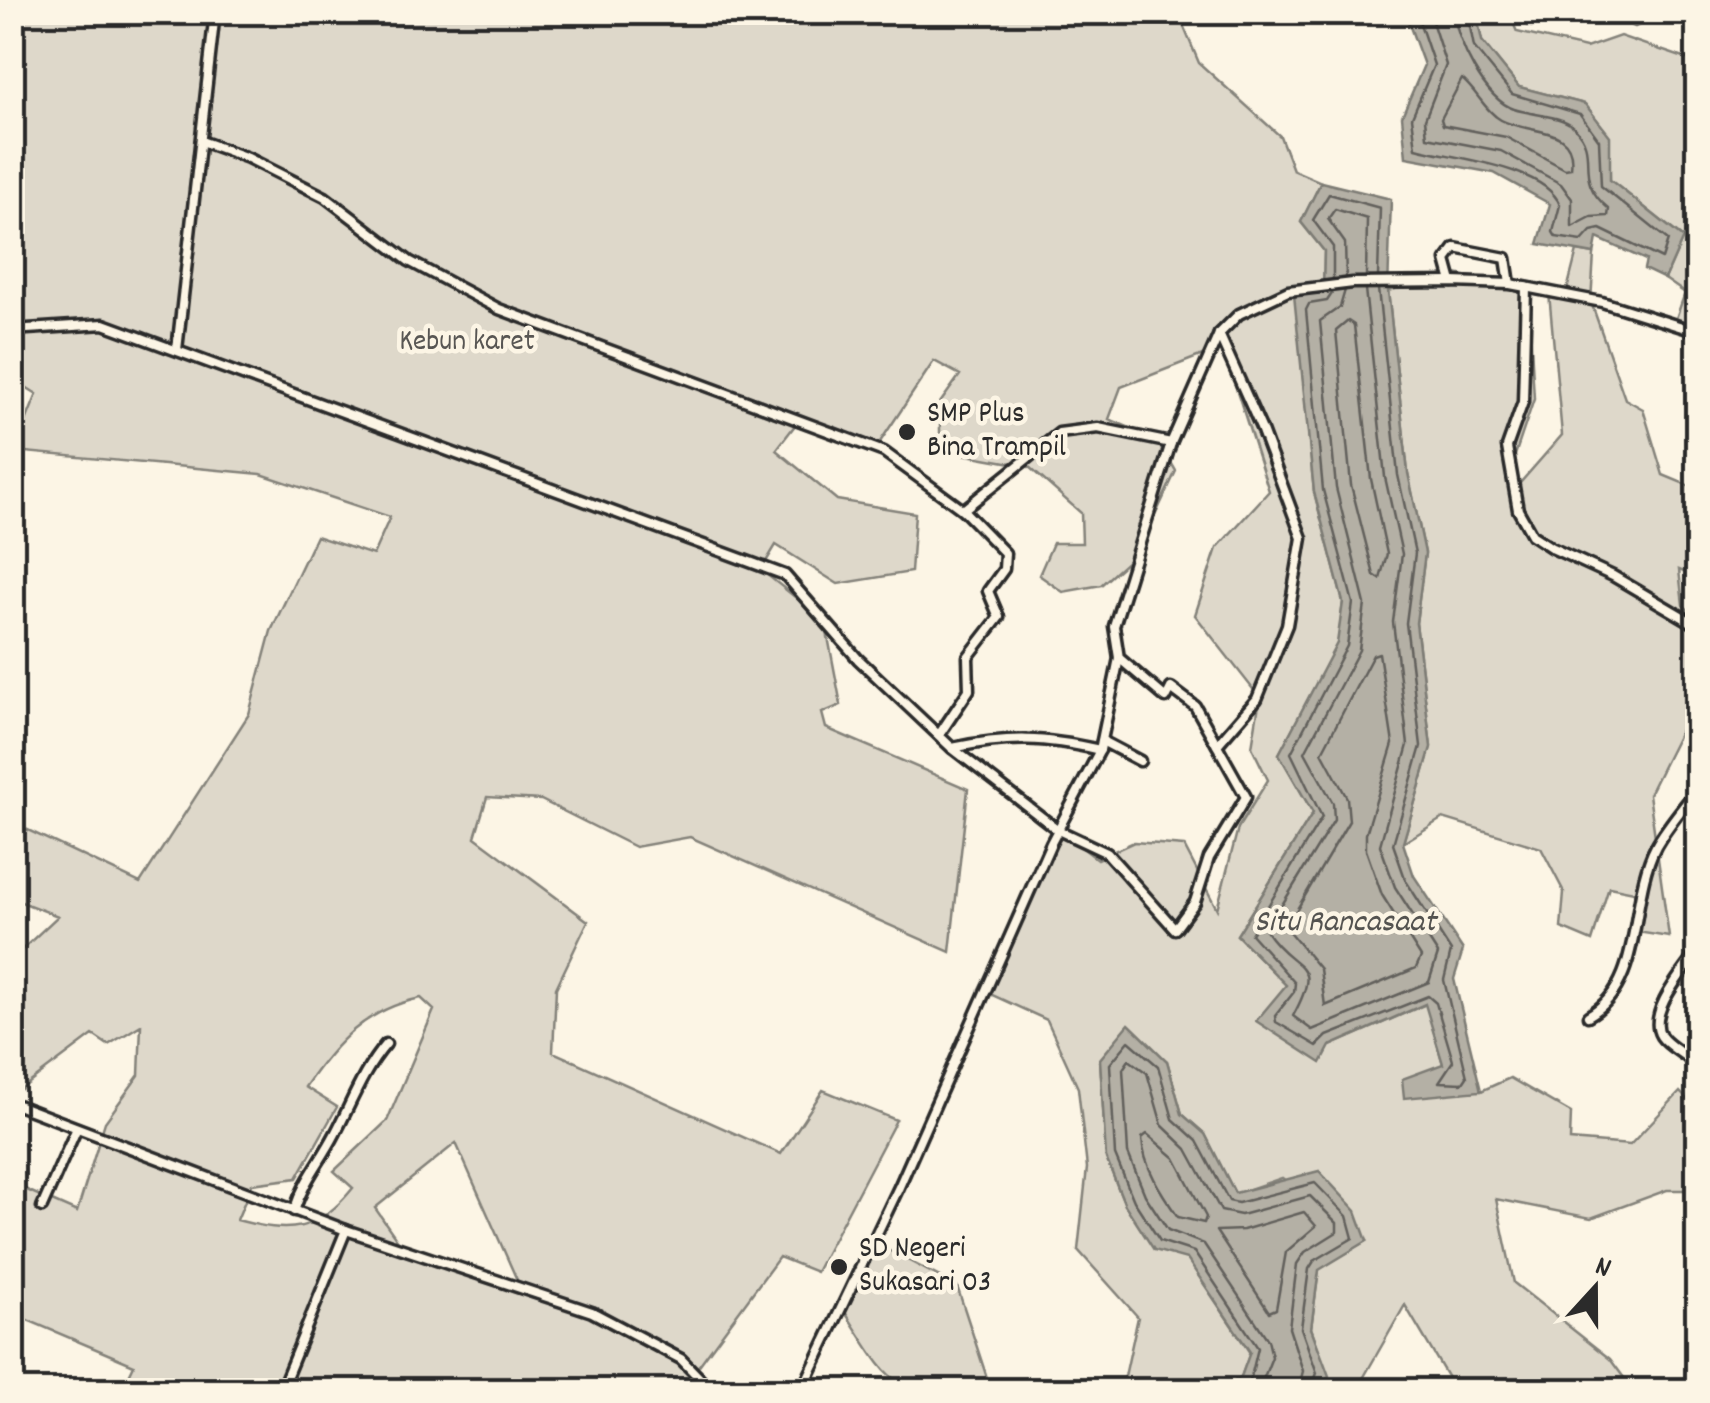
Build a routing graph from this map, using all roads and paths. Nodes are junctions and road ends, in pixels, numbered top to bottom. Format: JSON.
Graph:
{"nodes":[{"id":1,"x":215,"y":12,"type":"edge"},
{"id":2,"x":1547,"y":12,"type":"edge"},
{"id":3,"x":1531,"y":20,"type":"dead end"},
{"id":4,"x":202,"y":141,"type":"junction"},
{"id":5,"x":1452,"y":282,"type":"junction"},
{"id":6,"x":1510,"y":284,"type":"junction"},
{"id":7,"x":1526,"y":288,"type":"junction"},
{"id":8,"x":12,"y":330,"type":"edge"},
{"id":9,"x":1698,"y":332,"type":"edge"},
{"id":10,"x":1219,"y":334,"type":"junction"},
{"id":11,"x":177,"y":350,"type":"junction"},
{"id":12,"x":1172,"y":443,"type":"junction"},
{"id":13,"x":962,"y":510,"type":"junction"},
{"id":14,"x":1698,"y":626,"type":"edge"},
{"id":15,"x":1119,"y":658,"type":"junction"},
{"id":16,"x":938,"y":735,"type":"junction"},
{"id":17,"x":1217,"y":745,"type":"junction"},
{"id":18,"x":1101,"y":746,"type":"junction"},
{"id":19,"x":952,"y":748,"type":"junction"},
{"id":20,"x":1140,"y":760,"type":"dead end"},
{"id":21,"x":1698,"y":788,"type":"edge"},
{"id":22,"x":1058,"y":830,"type":"junction"},
{"id":23,"x":1698,"y":950,"type":"edge"},
{"id":24,"x":1588,"y":1016,"type":"dead end"},
{"id":25,"x":386,"y":1044,"type":"dead end"},
{"id":26,"x":1698,"y":1067,"type":"edge"},
{"id":27,"x":12,"y":1103,"type":"edge"},
{"id":28,"x":76,"y":1130,"type":"junction"},
{"id":29,"x":42,"y":1207,"type":"dead end"},
{"id":30,"x":294,"y":1211,"type":"junction"},
{"id":31,"x":346,"y":1230,"type":"junction"},
{"id":32,"x":281,"y":1390,"type":"edge"},
{"id":33,"x":710,"y":1390,"type":"edge"},
{"id":34,"x":802,"y":1390,"type":"edge"}],
"edges":[{"from":1,"to":4,"type":"street"},
{"from":2,"to":3,"type":"street"},
{"from":4,"to":11,"type":"street"},
{"from":4,"to":13,"type":"street"},
{"from":5,"to":6,"type":"street"},
{"from":5,"to":6,"type":"street"},
{"from":5,"to":10,"type":"street"},
{"from":6,"to":7,"type":"street"},
{"from":7,"to":9,"type":"street"},
{"from":7,"to":14,"type":"street"},
{"from":8,"to":11,"type":"street"},
{"from":10,"to":12,"type":"street"},
{"from":10,"to":17,"type":"street"},
{"from":11,"to":16,"type":"street"},
{"from":12,"to":13,"type":"street"},
{"from":12,"to":15,"type":"street"},
{"from":13,"to":16,"type":"street"},
{"from":15,"to":17,"type":"street"},
{"from":15,"to":18,"type":"street"},
{"from":16,"to":19,"type":"street"},
{"from":17,"to":22,"type":"street"},
{"from":18,"to":19,"type":"street"},
{"from":18,"to":20,"type":"street"},
{"from":18,"to":22,"type":"street"},
{"from":19,"to":22,"type":"street"},
{"from":21,"to":24,"type":"street"},
{"from":22,"to":34,"type":"street"},
{"from":23,"to":26,"type":"street"},
{"from":25,"to":30,"type":"street"},
{"from":27,"to":28,"type":"street"},
{"from":28,"to":29,"type":"street"},
{"from":28,"to":30,"type":"street"},
{"from":30,"to":31,"type":"street"},
{"from":31,"to":32,"type":"street"},
{"from":31,"to":33,"type":"street"}]}
